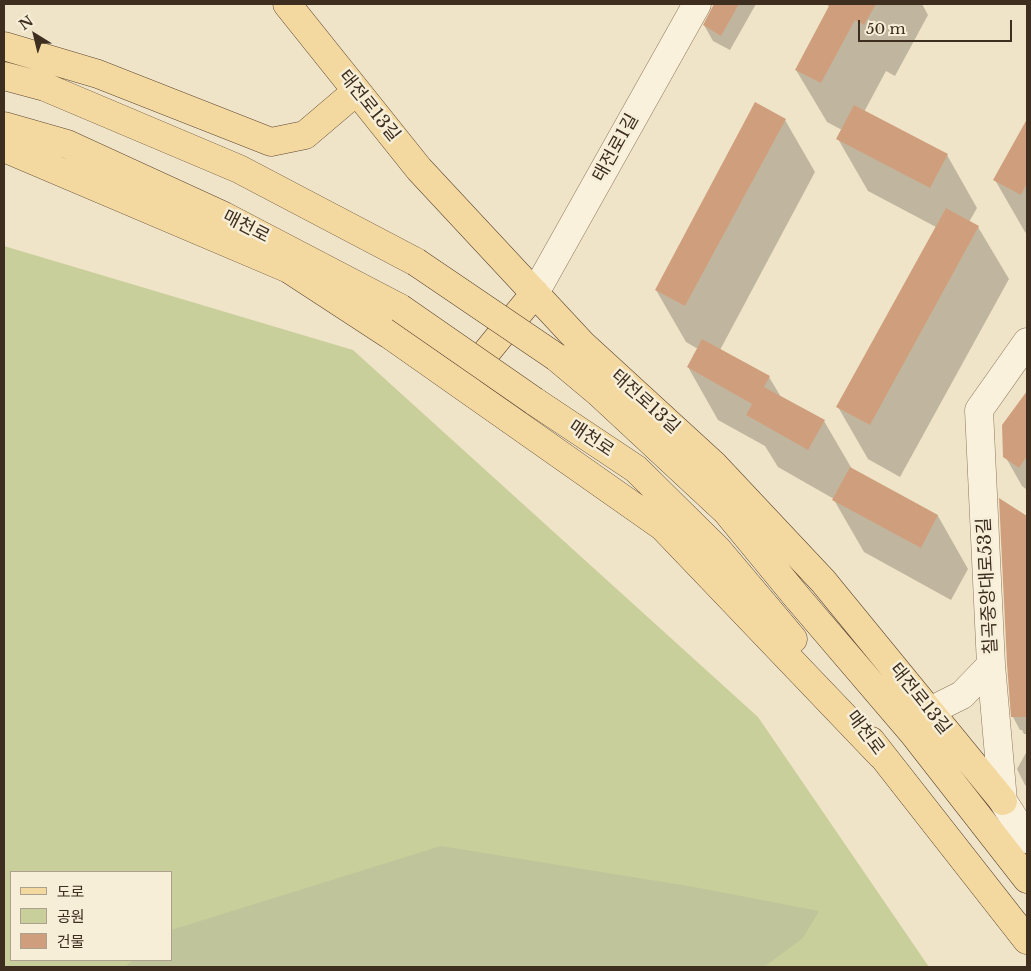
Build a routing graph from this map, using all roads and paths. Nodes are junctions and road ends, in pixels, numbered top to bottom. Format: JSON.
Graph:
{"nodes":[{"id":1,"x":287,"y":4,"type":"edge"},
{"id":2,"x":697,"y":4,"type":"edge"},
{"id":3,"x":4,"y":46,"type":"edge"},
{"id":4,"x":4,"y":76,"type":"edge"},
{"id":5,"x":359,"y":94,"type":"junction"},
{"id":6,"x":4,"y":126,"type":"edge"},
{"id":7,"x":4,"y":148,"type":"edge"},
{"id":8,"x":535,"y":293,"type":"junction"},
{"id":9,"x":1027,"y":342,"type":"edge"},
{"id":10,"x":460,"y":385,"type":"junction"},
{"id":11,"x":991,"y":665,"type":"junction"},
{"id":12,"x":930,"y":711,"type":"junction"},
{"id":13,"x":881,"y":756,"type":"junction"},
{"id":14,"x":1003,"y":801,"type":"junction"},
{"id":15,"x":1027,"y":838,"type":"edge"},
{"id":16,"x":1027,"y":878,"type":"edge"},
{"id":17,"x":1027,"y":940,"type":"edge"}],
"edges":[{"from":1,"to":5,"type":"main road","name":"태전로13길"},
{"from":2,"to":8,"type":"street","name":"태전로1길"},
{"from":3,"to":5,"type":"main road"},
{"from":4,"to":16,"type":"main road","name":"매천로","bridge":true},
{"from":5,"to":8,"type":"main road","name":"태전로13길"},
{"from":6,"to":13,"type":"main road","name":"매천로","bridge":true},
{"from":7,"to":10,"type":"main road"},
{"from":8,"to":10,"type":"main road"},
{"from":8,"to":12,"type":"main road","name":"태전로13길"},
{"from":9,"to":11,"type":"street","name":"칠곡중앙대로53길"},
{"from":10,"to":13,"type":"main road"},
{"from":11,"to":12,"type":"street"},
{"from":11,"to":14,"type":"street","name":"칠곡중앙대로53길"},
{"from":12,"to":14,"type":"main road","name":"태전로13길"},
{"from":13,"to":17,"type":"main road","name":"매천로"},
{"from":14,"to":15,"type":"street","name":"칠곡중앙대로53길"}]}
